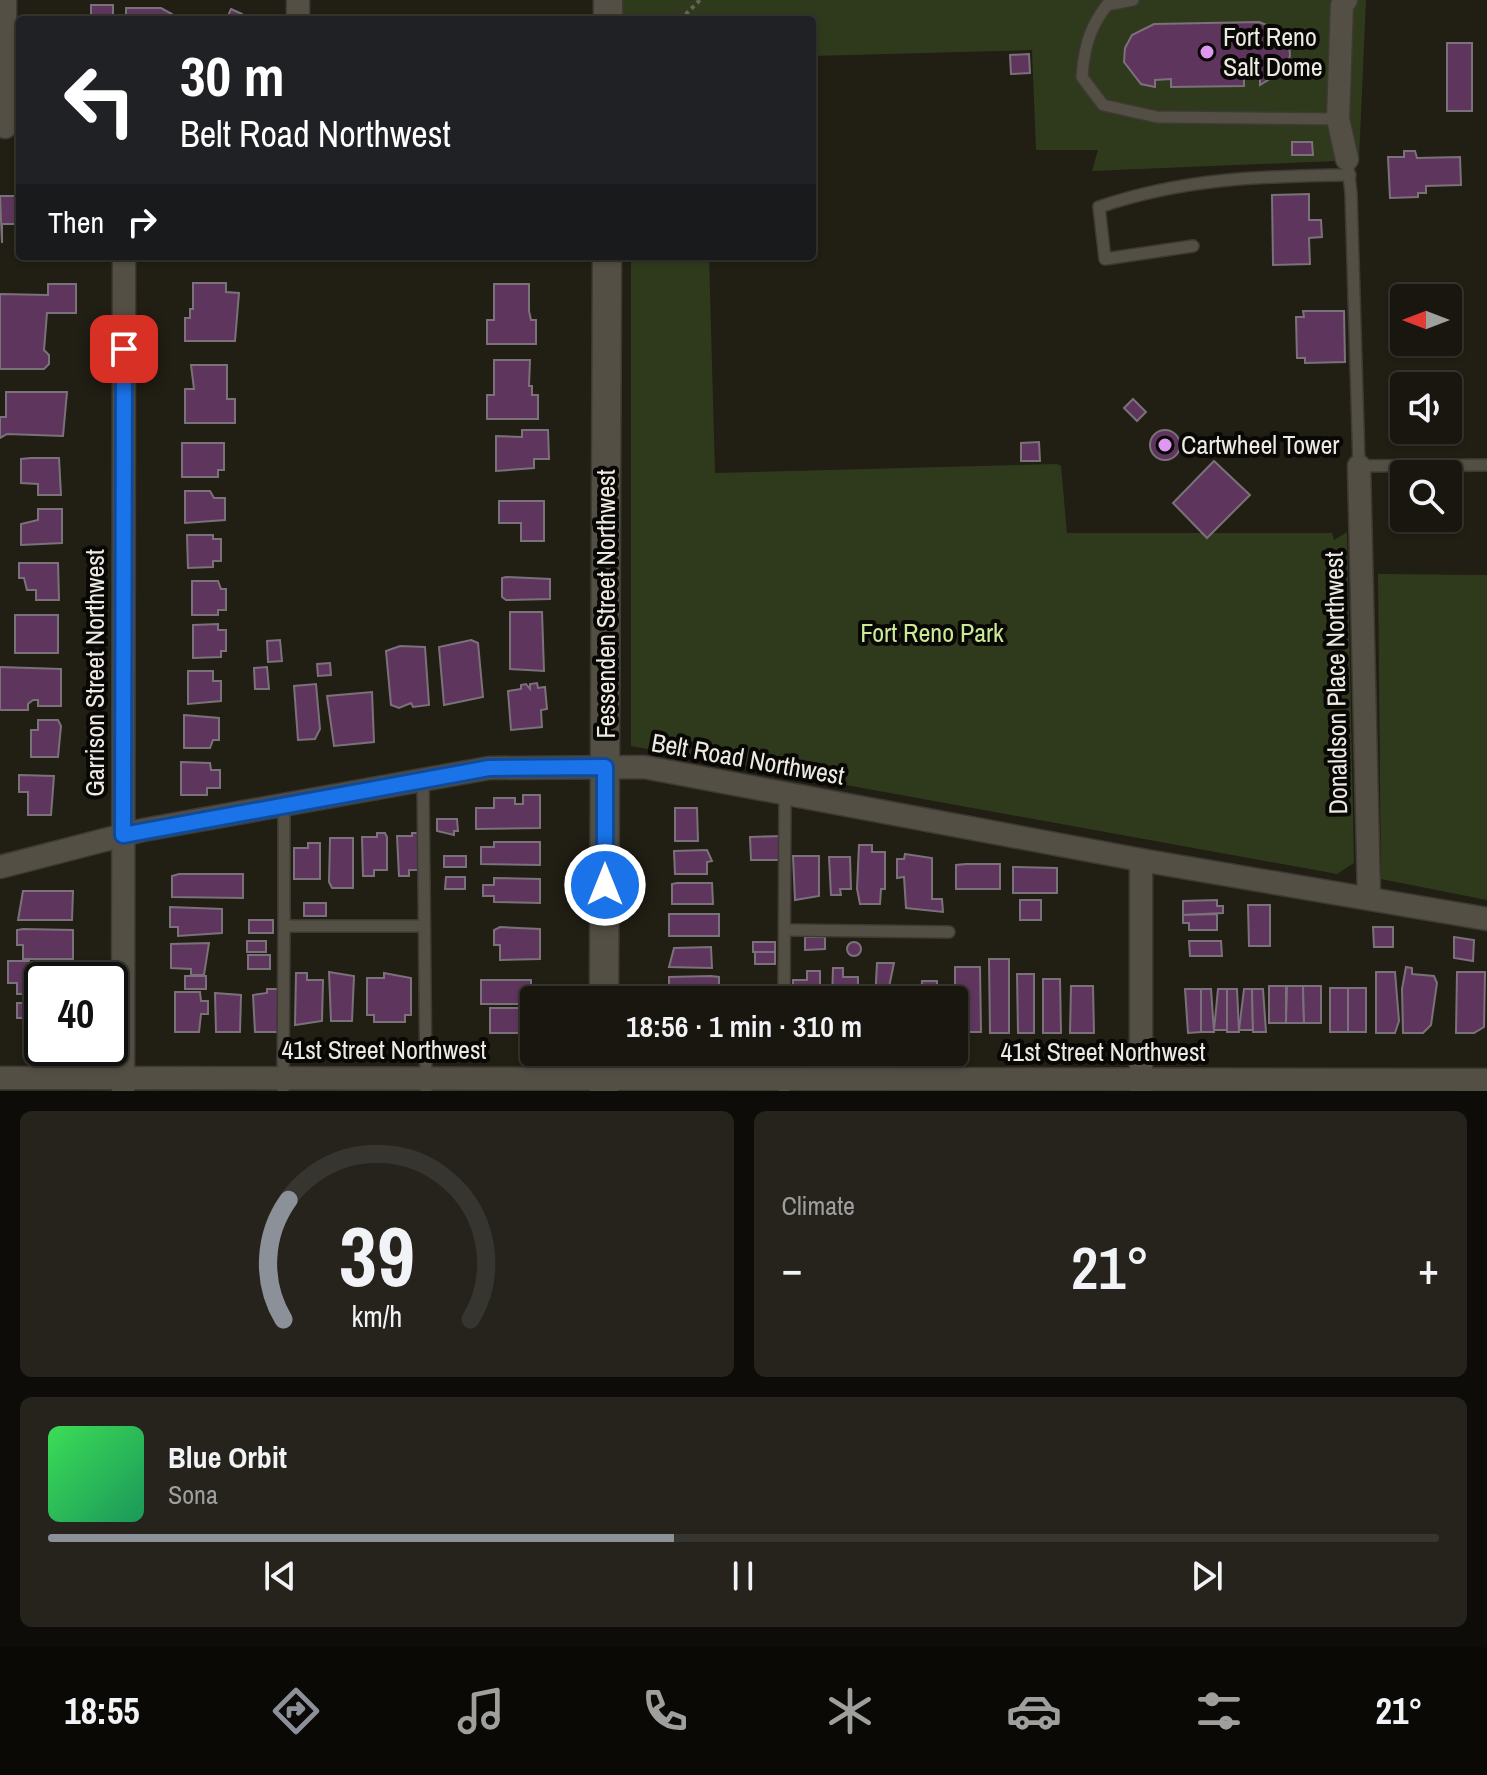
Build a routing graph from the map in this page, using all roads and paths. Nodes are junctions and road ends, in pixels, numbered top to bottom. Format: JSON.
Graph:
{"nodes":[{"id":1,"x":5,"y":0,"type":"edge"},
{"id":2,"x":700,"y":0,"type":"edge"},
{"id":3,"x":1133,"y":0,"type":"edge"},
{"id":4,"x":1340,"y":2,"type":"edge"},
{"id":5,"x":684,"y":16,"type":"edge"},
{"id":6,"x":1338,"y":119,"type":"junction"},
{"id":7,"x":8,"y":127,"type":"edge"},
{"id":8,"x":1348,"y":167,"type":"junction"},
{"id":9,"x":1193,"y":246,"type":"dead end"},
{"id":10,"x":124,"y":260,"type":"edge"},
{"id":11,"x":607,"y":260,"type":"edge"},
{"id":12,"x":1487,"y":465,"type":"edge"},
{"id":13,"x":1359,"y":466,"type":"junction"},
{"id":14,"x":605,"y":767,"type":"junction"},
{"id":15,"x":423,"y":780,"type":"junction"},
{"id":16,"x":785,"y":793,"type":"junction"},
{"id":17,"x":284,"y":805,"type":"junction"},
{"id":18,"x":123,"y":835,"type":"junction"},
{"id":19,"x":1141,"y":860,"type":"junction"},
{"id":20,"x":0,"y":867,"type":"edge"},
{"id":21,"x":1369,"y":898,"type":"junction"},
{"id":22,"x":1487,"y":919,"type":"edge"},
{"id":23,"x":284,"y":926,"type":"junction"},
{"id":24,"x":424,"y":926,"type":"junction"},
{"id":25,"x":785,"y":930,"type":"junction"},
{"id":26,"x":949,"y":932,"type":"dead end"},
{"id":27,"x":604,"y":986,"type":"edge"},
{"id":28,"x":784,"y":986,"type":"edge"},
{"id":29,"x":604,"y":1074,"type":"edge"},
{"id":30,"x":0,"y":1078,"type":"edge"},
{"id":31,"x":1487,"y":1080,"type":"edge"},
{"id":32,"x":123,"y":1084,"type":"edge"},
{"id":33,"x":283,"y":1084,"type":"edge"},
{"id":34,"x":426,"y":1085,"type":"edge"},
{"id":35,"x":784,"y":1085,"type":"edge"},
{"id":36,"x":927,"y":1085,"type":"edge"},
{"id":37,"x":1141,"y":1085,"type":"edge"},
{"id":38,"x":1239,"y":1085,"type":"edge"},
{"id":39,"x":1325,"y":1085,"type":"edge"}],
"edges":[{"from":1,"to":7,"type":"street"},
{"from":2,"to":5,"type":"path"},
{"from":3,"to":6,"type":"lane"},
{"from":4,"to":6,"type":"street"},
{"from":6,"to":8,"type":"street"},
{"from":8,"to":9,"type":"lane"},
{"from":8,"to":13,"type":"lane"},
{"from":10,"to":18,"type":"street","name":"Garrison Street Northwest"},
{"from":11,"to":14,"type":"street","name":"Fessenden Street Northwest"},
{"from":12,"to":13,"type":"lane"},
{"from":13,"to":21,"type":"street","name":"Donaldson Place Northwest"},
{"from":14,"to":15,"type":"street","name":"Belt Road Northwest"},
{"from":14,"to":16,"type":"street","name":"Belt Road Northwest"},
{"from":14,"to":27,"type":"street","name":"Fessenden Street Northwest"},
{"from":15,"to":17,"type":"street","name":"Belt Road Northwest"},
{"from":15,"to":24,"type":"lane"},
{"from":16,"to":19,"type":"street","name":"Belt Road Northwest"},
{"from":16,"to":25,"type":"lane"},
{"from":17,"to":18,"type":"street","name":"Belt Road Northwest"},
{"from":17,"to":23,"type":"lane"},
{"from":18,"to":20,"type":"street","name":"Belt Road Northwest"},
{"from":18,"to":32,"type":"street","name":"Garrison Street Northwest"},
{"from":19,"to":21,"type":"street","name":"Belt Road Northwest"},
{"from":19,"to":37,"type":"street"},
{"from":21,"to":22,"type":"street","name":"Belt Road Northwest"},
{"from":23,"to":24,"type":"lane"},
{"from":23,"to":33,"type":"lane"},
{"from":24,"to":34,"type":"lane"},
{"from":25,"to":26,"type":"lane"},
{"from":25,"to":28,"type":"lane"},
{"from":29,"to":34,"type":"street","name":"41st Street Northwest"},
{"from":29,"to":35,"type":"street","name":"41st Street Northwest"},
{"from":30,"to":32,"type":"street","name":"41st Street Northwest"},
{"from":31,"to":39,"type":"street","name":"41st Street Northwest"},
{"from":32,"to":33,"type":"street","name":"41st Street Northwest"},
{"from":33,"to":34,"type":"street","name":"41st Street Northwest"},
{"from":35,"to":36,"type":"street","name":"41st Street Northwest"},
{"from":36,"to":37,"type":"street","name":"41st Street Northwest"},
{"from":37,"to":38,"type":"street","name":"41st Street Northwest"},
{"from":38,"to":39,"type":"street","name":"41st Street Northwest"}]}
